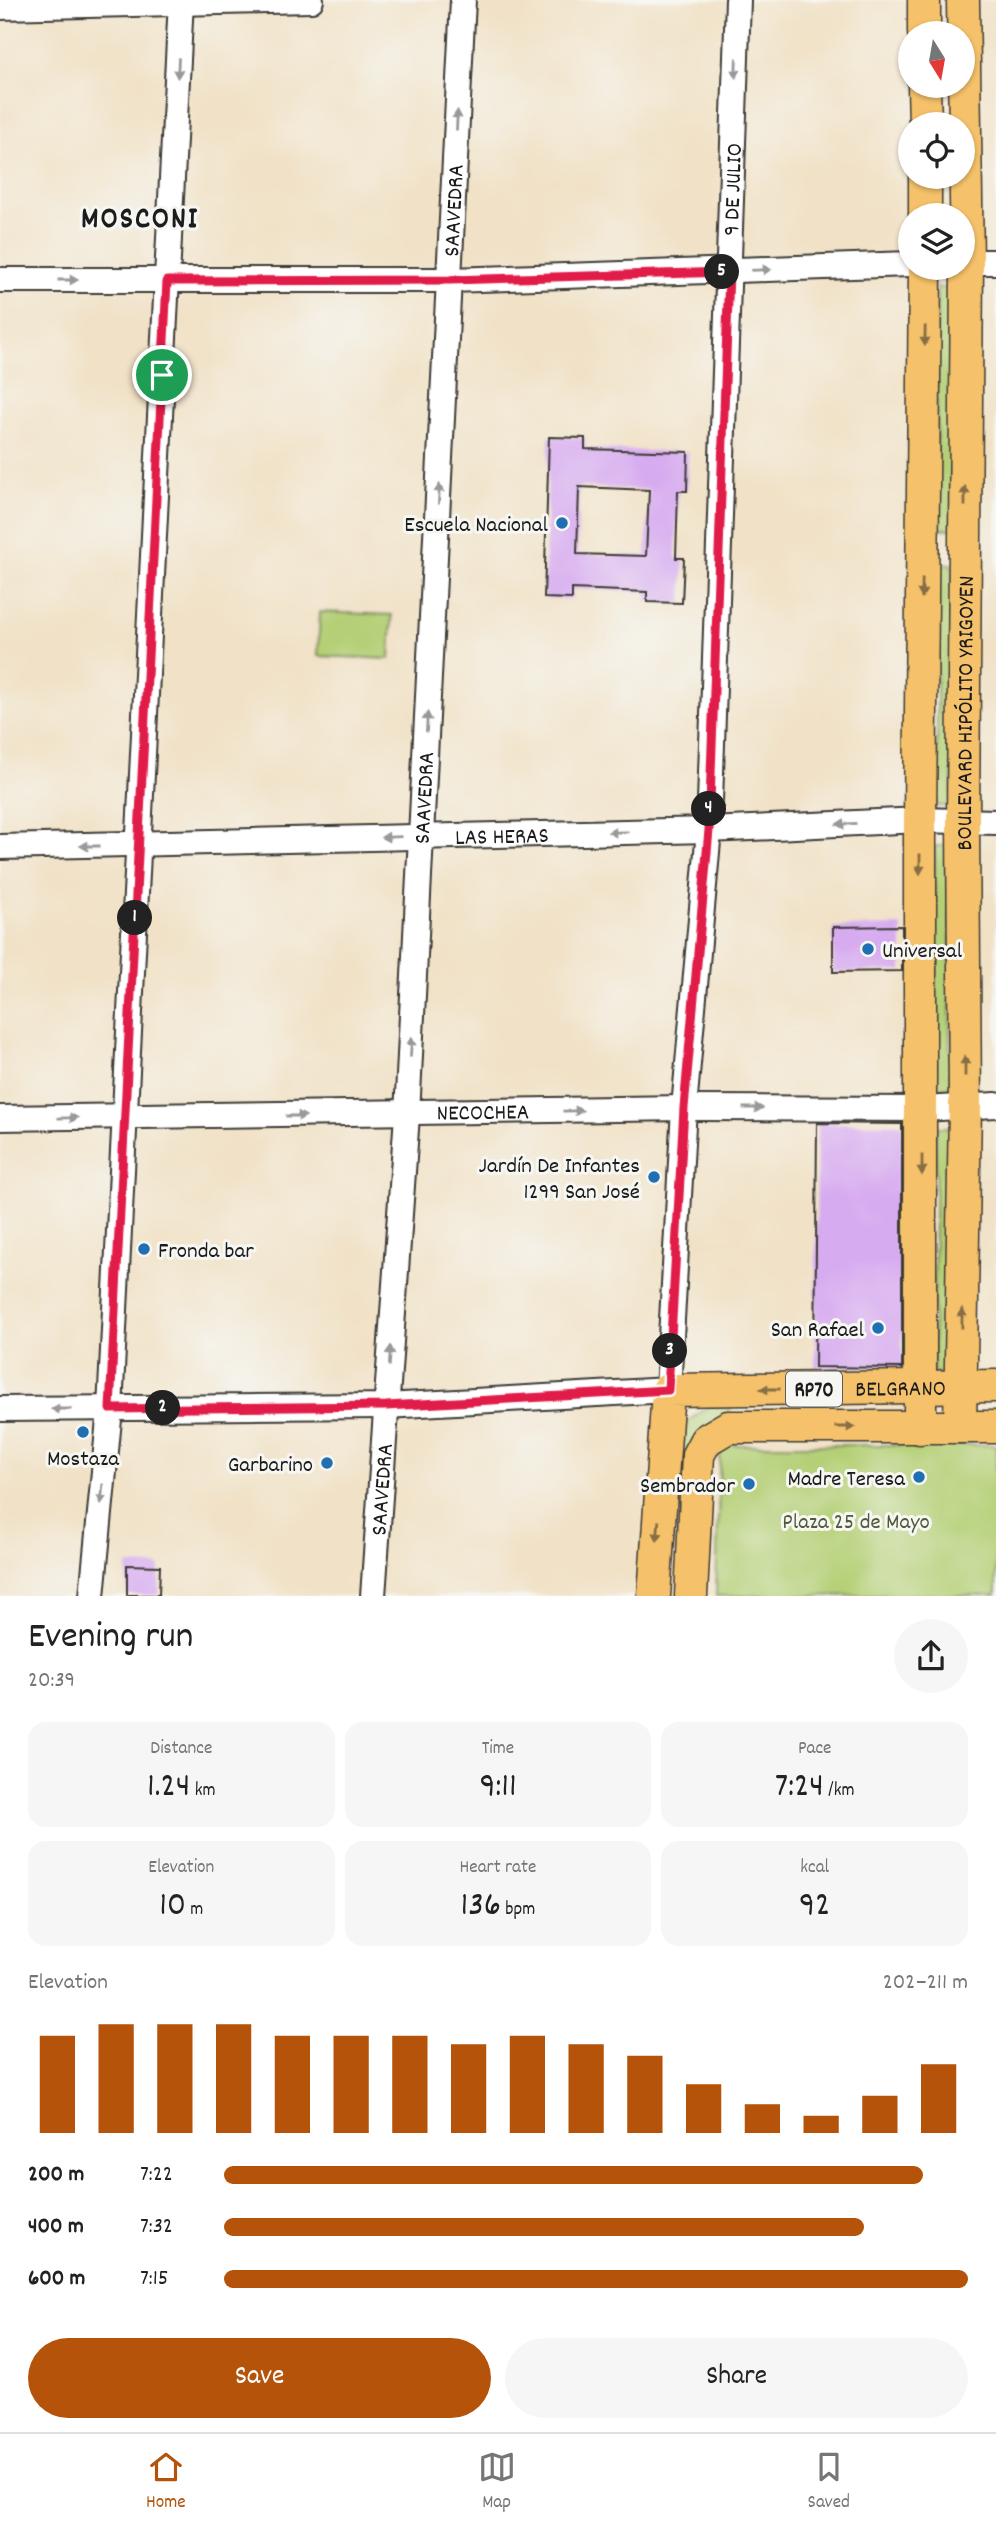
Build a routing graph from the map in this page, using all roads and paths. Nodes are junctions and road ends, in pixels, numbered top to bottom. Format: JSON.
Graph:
{"nodes":[{"id":1,"x":311,"y":0,"type":"edge"},
{"id":2,"x":463,"y":0,"type":"edge"},
{"id":3,"x":738,"y":0,"type":"edge"},
{"id":4,"x":924,"y":0,"type":"edge"},
{"id":5,"x":963,"y":0,"type":"edge"},
{"id":6,"x":181,"y":3,"type":"edge"},
{"id":7,"x":0,"y":7,"type":"edge"},
{"id":8,"x":924,"y":21,"type":"edge"},
{"id":9,"x":972,"y":203,"type":"edge"},
{"id":10,"x":898,"y":265,"type":"edge"},
{"id":11,"x":729,"y":272,"type":"junction"},
{"id":12,"x":0,"y":279,"type":"edge"},
{"id":13,"x":450,"y":280,"type":"junction"},
{"id":14,"x":925,"y":280,"type":"edge"},
{"id":15,"x":974,"y":280,"type":"edge"},
{"id":16,"x":167,"y":281,"type":"junction"},
{"id":17,"x":965,"y":545,"type":"junction"},
{"id":18,"x":923,"y":546,"type":"junction"},
{"id":19,"x":920,"y":820,"type":"junction"},
{"id":20,"x":963,"y":822,"type":"junction"},
{"id":21,"x":996,"y":822,"type":"edge"},
{"id":22,"x":709,"y":830,"type":"junction"},
{"id":23,"x":422,"y":836,"type":"junction"},
{"id":24,"x":138,"y":845,"type":"junction"},
{"id":25,"x":0,"y":846,"type":"edge"},
{"id":26,"x":965,"y":1105,"type":"junction"},
{"id":27,"x":996,"y":1105,"type":"edge"},
{"id":28,"x":684,"y":1108,"type":"junction"},
{"id":29,"x":922,"y":1109,"type":"junction"},
{"id":30,"x":407,"y":1115,"type":"junction"},
{"id":31,"x":125,"y":1117,"type":"junction"},
{"id":32,"x":0,"y":1118,"type":"edge"},
{"id":33,"x":961,"y":1387,"type":"junction"},
{"id":34,"x":996,"y":1387,"type":"edge"},
{"id":35,"x":920,"y":1388,"type":"junction"},
{"id":36,"x":668,"y":1390,"type":"junction"},
{"id":37,"x":386,"y":1406,"type":"junction"},
{"id":38,"x":0,"y":1409,"type":"edge"},
{"id":39,"x":110,"y":1409,"type":"junction"},
{"id":40,"x":960,"y":1427,"type":"junction"},
{"id":41,"x":996,"y":1427,"type":"edge"},
{"id":42,"x":920,"y":1428,"type":"junction"},
{"id":43,"x":92,"y":1595,"type":"edge"},
{"id":44,"x":373,"y":1595,"type":"edge"},
{"id":45,"x":654,"y":1595,"type":"edge"},
{"id":46,"x":691,"y":1595,"type":"edge"}],
"edges":[{"from":1,"to":6,"type":"street"},
{"from":13,"to":2,"type":"street","name":"SAAVEDRA","one_way":true},
{"from":3,"to":11,"type":"street","name":"9 DE JULIO","one_way":true},
{"from":4,"to":8,"type":"main road"},
{"from":5,"to":9,"type":"main road","name":"BOULEVARD HIPÓLITO YRIGOYEN"},
{"from":6,"to":7,"type":"street"},
{"from":6,"to":16,"type":"street","one_way":true},
{"from":11,"to":10,"type":"street","one_way":true},
{"from":11,"to":13,"type":"street"},
{"from":11,"to":22,"type":"street","name":"9 DE JULIO"},
{"from":12,"to":16,"type":"street","one_way":true},
{"from":13,"to":16,"type":"street"},
{"from":23,"to":13,"type":"street","name":"SAAVEDRA","one_way":true},
{"from":14,"to":18,"type":"main road","name":"BOULEVARD HIPÓLITO YRIGOYEN","one_way":true},
{"from":17,"to":15,"type":"main road","name":"BOULEVARD HIPÓLITO YRIGOYEN","one_way":true},
{"from":16,"to":24,"type":"street"},
{"from":17,"to":18,"type":"main road"},
{"from":17,"to":20,"type":"main road","name":"BOULEVARD HIPÓLITO YRIGOYEN"},
{"from":18,"to":19,"type":"main road","name":"BOULEVARD HIPÓLITO YRIGOYEN","one_way":true},
{"from":19,"to":20,"type":"street","name":"LAS HERAS"},
{"from":19,"to":22,"type":"street","name":"LAS HERAS","one_way":true},
{"from":19,"to":29,"type":"main road","name":"BOULEVARD HIPÓLITO YRIGOYEN","one_way":true},
{"from":20,"to":21,"type":"street","name":"LAS HERAS"},
{"from":26,"to":20,"type":"main road","name":"BOULEVARD HIPÓLITO YRIGOYEN","one_way":true},
{"from":22,"to":23,"type":"street","name":"LAS HERAS","one_way":true},
{"from":22,"to":28,"type":"street","name":"9 DE JULIO"},
{"from":23,"to":24,"type":"street","name":"LAS HERAS","one_way":true},
{"from":30,"to":23,"type":"street","name":"SAAVEDRA","one_way":true},
{"from":24,"to":25,"type":"street","name":"LAS HERAS","one_way":true},
{"from":24,"to":31,"type":"street"},
{"from":26,"to":27,"type":"street","name":"NECOCHEA"},
{"from":26,"to":29,"type":"street","name":"NECOCHEA"},
{"from":33,"to":26,"type":"main road","name":"BOULEVARD HIPÓLITO YRIGOYEN","one_way":true},
{"from":28,"to":29,"type":"street","name":"NECOCHEA","one_way":true},
{"from":30,"to":28,"type":"street","name":"NECOCHEA","one_way":true},
{"from":28,"to":36,"type":"street","name":"9 DE JULIO"},
{"from":29,"to":35,"type":"main road","name":"BOULEVARD HIPÓLITO YRIGOYEN","one_way":true},
{"from":31,"to":30,"type":"street","name":"NECOCHEA","one_way":true},
{"from":37,"to":30,"type":"street","name":"SAAVEDRA","one_way":true},
{"from":32,"to":31,"type":"street","name":"NECOCHEA","one_way":true},
{"from":31,"to":39,"type":"street"},
{"from":33,"to":34,"type":"main road","number":"RP70"},
{"from":33,"to":35,"type":"main road","name":"BELGRANO","number":"RP70"},
{"from":33,"to":40,"type":"main road","name":"BOULEVARD HIPÓLITO YRIGOYEN"},
{"from":35,"to":36,"type":"main road","name":"BELGRANO","number":"RP70","one_way":true},
{"from":35,"to":42,"type":"main road","name":"BOULEVARD HIPÓLITO YRIGOYEN"},
{"from":36,"to":37,"type":"street","name":"BELGRANO"},
{"from":36,"to":45,"type":"main road","name":"9 DE JULIO","one_way":true},
{"from":37,"to":39,"type":"street","name":"BELGRANO"},
{"from":37,"to":44,"type":"street","name":"SAAVEDRA"},
{"from":39,"to":38,"type":"street","name":"BELGRANO","one_way":true},
{"from":39,"to":43,"type":"street","one_way":true},
{"from":40,"to":41,"type":"main road","name":"BELGRANO"},
{"from":40,"to":42,"type":"main road","name":"BELGRANO"},
{"from":46,"to":42,"type":"main road","name":"BELGRANO","one_way":true}]}
